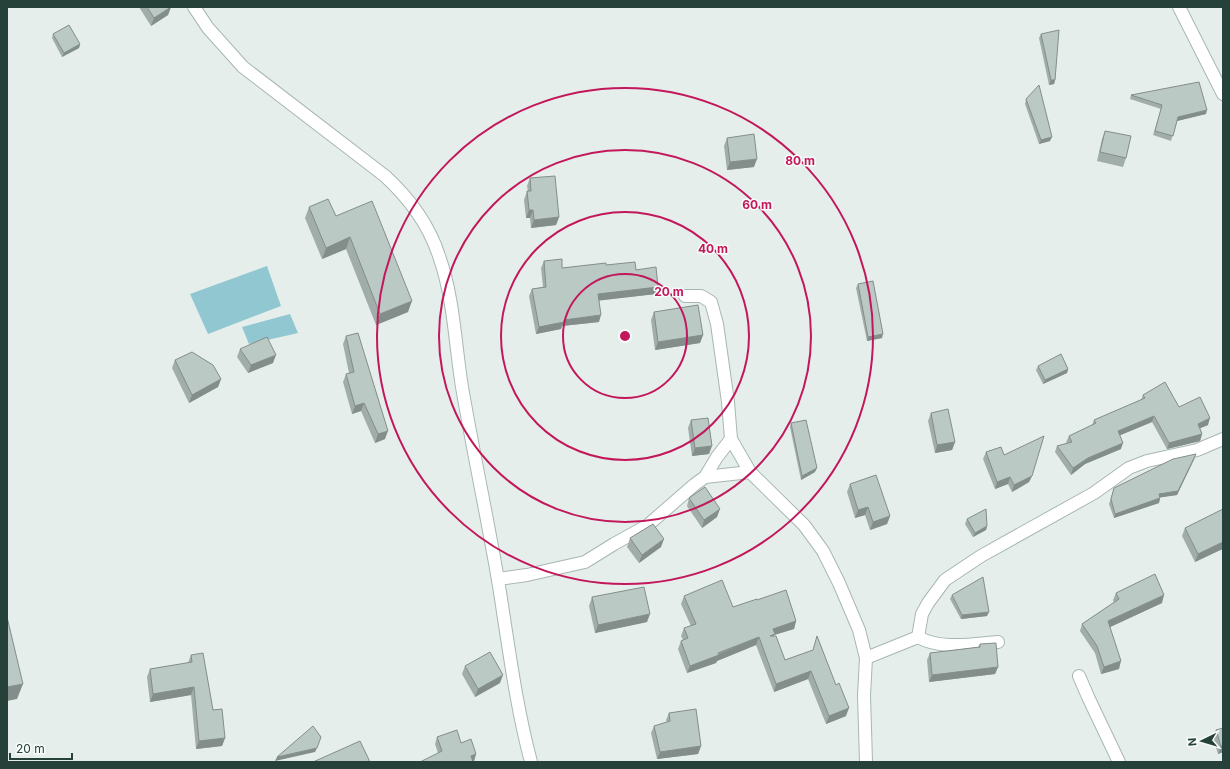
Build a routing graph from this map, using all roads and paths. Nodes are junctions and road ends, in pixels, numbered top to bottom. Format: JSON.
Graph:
{"nodes":[{"id":1,"x":194,"y":7,"type":"edge"},
{"id":2,"x":1179,"y":7,"type":"edge"},
{"id":3,"x":1223,"y":94,"type":"edge"},
{"id":4,"x":685,"y":296,"type":"dead end"},
{"id":5,"x":731,"y":439,"type":"junction"},
{"id":6,"x":1223,"y":439,"type":"edge"},
{"id":7,"x":750,"y":472,"type":"junction"},
{"id":8,"x":705,"y":477,"type":"junction"},
{"id":9,"x":498,"y":579,"type":"junction"},
{"id":10,"x":918,"y":637,"type":"junction"},
{"id":11,"x":998,"y":642,"type":"dead end"},
{"id":12,"x":866,"y":658,"type":"junction"},
{"id":13,"x":1079,"y":676,"type":"dead end"},
{"id":14,"x":531,"y":762,"type":"edge"},
{"id":15,"x":866,"y":762,"type":"edge"},
{"id":16,"x":1119,"y":762,"type":"edge"}],
"edges":[{"from":1,"to":9,"type":"street"},
{"from":2,"to":3,"type":"street"},
{"from":4,"to":5,"type":"street"},
{"from":5,"to":7,"type":"street"},
{"from":5,"to":8,"type":"street"},
{"from":6,"to":10,"type":"street"},
{"from":7,"to":8,"type":"street"},
{"from":7,"to":12,"type":"street"},
{"from":8,"to":9,"type":"street"},
{"from":9,"to":14,"type":"street"},
{"from":10,"to":11,"type":"street"},
{"from":10,"to":12,"type":"street"},
{"from":12,"to":15,"type":"street"},
{"from":13,"to":16,"type":"street"}]}
